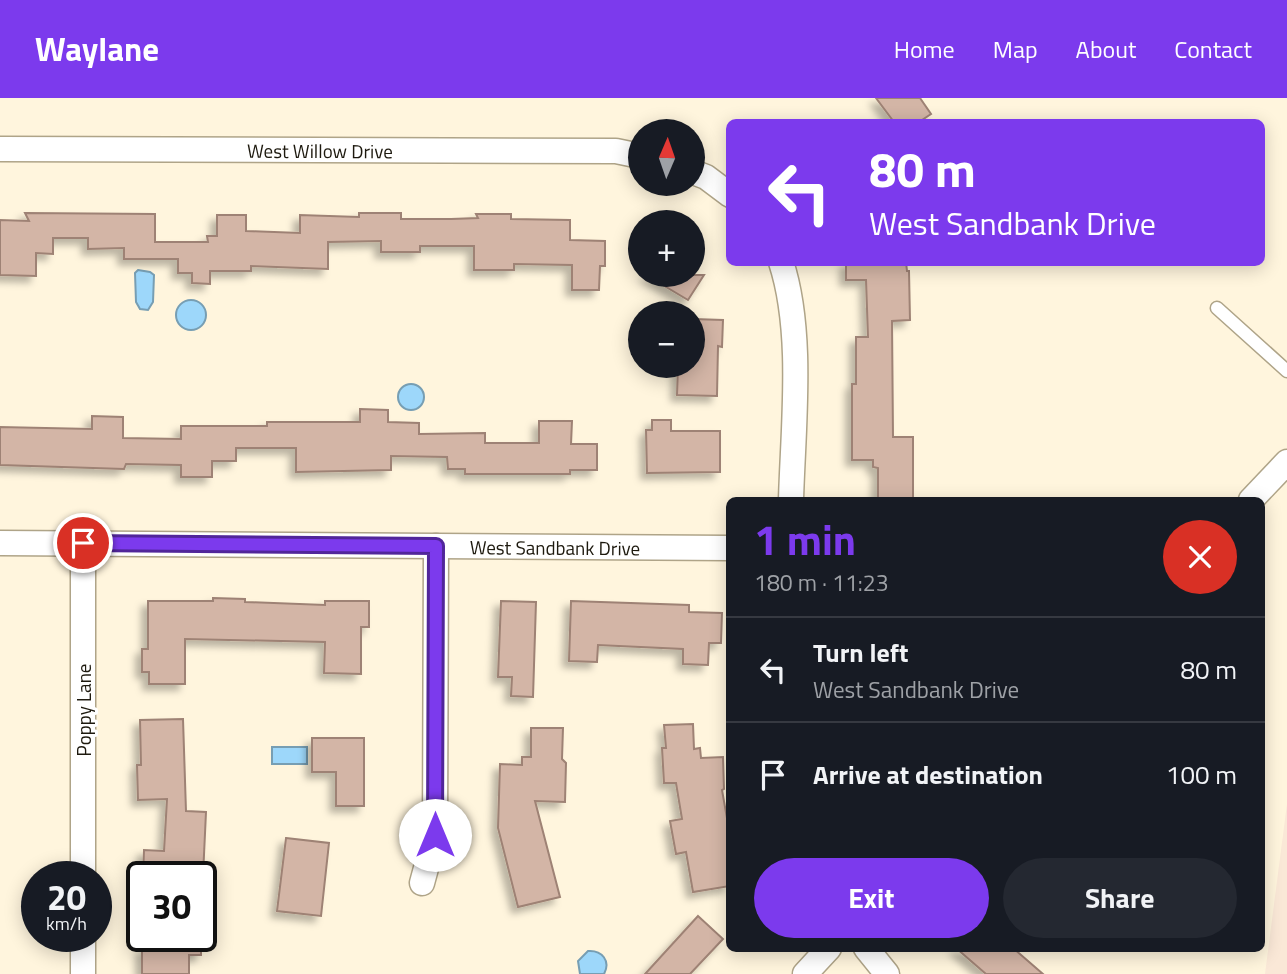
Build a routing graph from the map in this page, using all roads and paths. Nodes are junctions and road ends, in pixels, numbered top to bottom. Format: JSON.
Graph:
{"nodes":[{"id":1,"x":0,"y":149,"type":"edge"},
{"id":2,"x":628,"y":154,"type":"edge"},
{"id":3,"x":705,"y":177,"type":"edge"},
{"id":4,"x":726,"y":192,"type":"edge"},
{"id":5,"x":782,"y":266,"type":"edge"},
{"id":6,"x":1217,"y":308,"type":"dead end"},
{"id":7,"x":1287,"y":371,"type":"edge"},
{"id":8,"x":1287,"y":462,"type":"edge"},
{"id":9,"x":791,"y":497,"type":"edge"},
{"id":10,"x":1254,"y":497,"type":"edge"},
{"id":11,"x":0,"y":543,"type":"edge"},
{"id":12,"x":83,"y":543,"type":"junction"},
{"id":13,"x":436,"y":546,"type":"junction"},
{"id":14,"x":726,"y":548,"type":"edge"},
{"id":15,"x":83,"y":861,"type":"edge"},
{"id":16,"x":422,"y":883,"type":"dead end"},
{"id":17,"x":83,"y":952,"type":"edge"},
{"id":18,"x":825,"y":952,"type":"edge"},
{"id":19,"x":869,"y":952,"type":"edge"},
{"id":20,"x":83,"y":974,"type":"edge"},
{"id":21,"x":805,"y":974,"type":"edge"},
{"id":22,"x":887,"y":974,"type":"edge"}],
"edges":[{"from":1,"to":2,"type":"street","name":"West Willow Drive"},
{"from":3,"to":4,"type":"street"},
{"from":5,"to":9,"type":"street"},
{"from":6,"to":7,"type":"lane"},
{"from":8,"to":10,"type":"street"},
{"from":11,"to":12,"type":"street","name":"West Sandbank Drive"},
{"from":12,"to":13,"type":"street","name":"West Sandbank Drive"},
{"from":12,"to":15,"type":"street","name":"Poppy Lane"},
{"from":13,"to":14,"type":"street","name":"West Sandbank Drive"},
{"from":13,"to":16,"type":"street"},
{"from":17,"to":20,"type":"street"},
{"from":18,"to":21,"type":"street"},
{"from":19,"to":22,"type":"street"}]}
